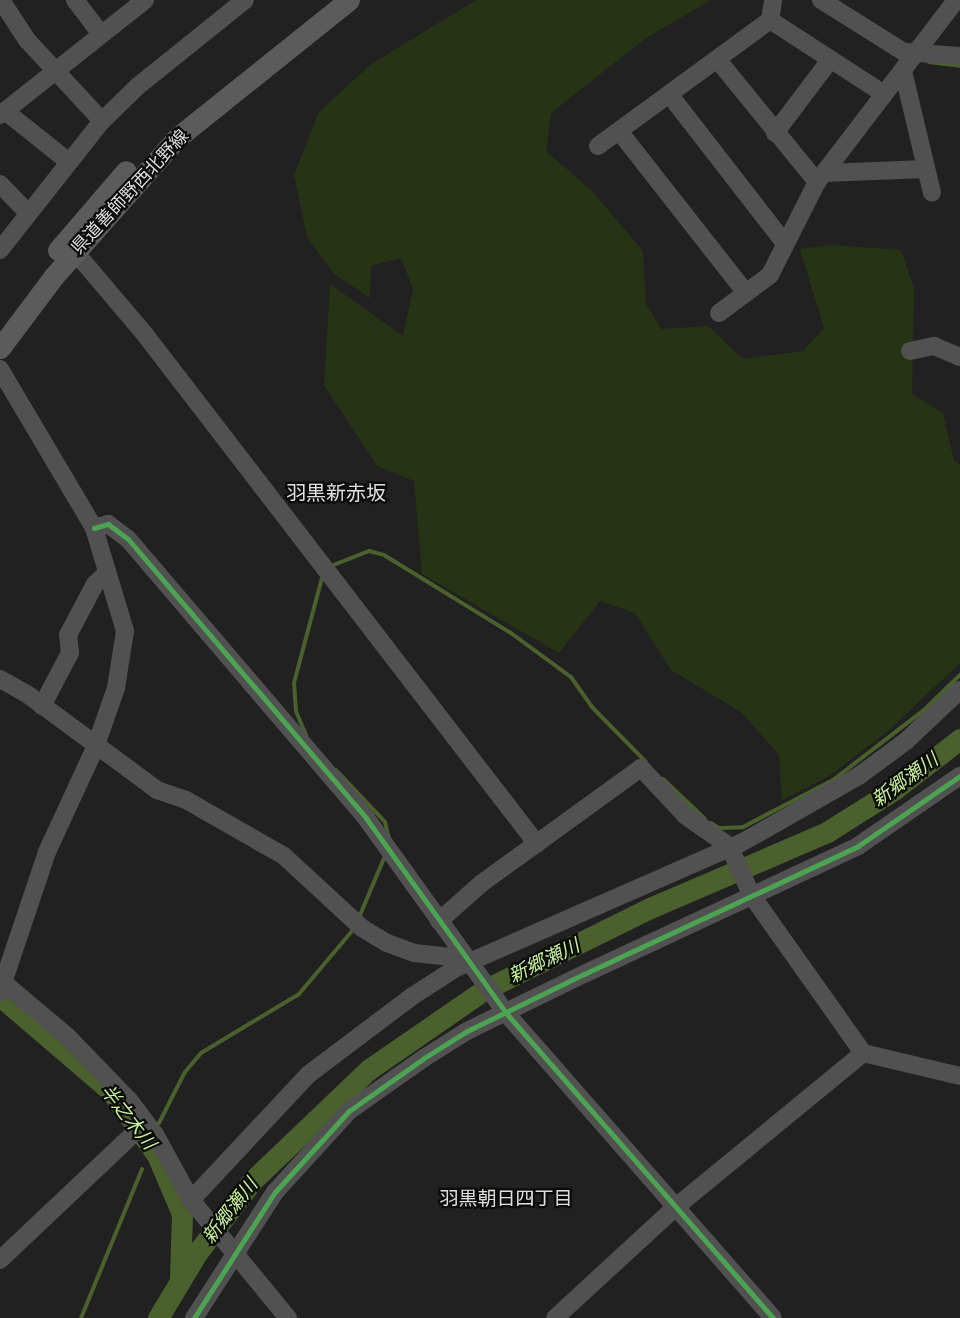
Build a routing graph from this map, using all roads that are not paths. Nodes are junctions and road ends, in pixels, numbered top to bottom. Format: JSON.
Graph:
{"nodes":[{"id":1,"x":0,"y":0,"type":"edge"},
{"id":2,"x":75,"y":0,"type":"edge"},
{"id":3,"x":145,"y":0,"type":"edge"},
{"id":4,"x":245,"y":0,"type":"edge"},
{"id":5,"x":326,"y":0,"type":"edge"},
{"id":6,"x":349,"y":0,"type":"edge"},
{"id":7,"x":773,"y":0,"type":"edge"},
{"id":8,"x":821,"y":0,"type":"edge"},
{"id":9,"x":949,"y":3,"type":"edge"},
{"id":10,"x":770,"y":20,"type":"junction"},
{"id":11,"x":101,"y":34,"type":"junction"},
{"id":12,"x":960,"y":56,"type":"edge"},
{"id":13,"x":718,"y":59,"type":"junction"},
{"id":14,"x":830,"y":60,"type":"junction"},
{"id":15,"x":910,"y":61,"type":"junction"},
{"id":16,"x":55,"y":72,"type":"junction"},
{"id":17,"x":669,"y":94,"type":"junction"},
{"id":18,"x":884,"y":94,"type":"junction"},
{"id":19,"x":2,"y":113,"type":"edge"},
{"id":20,"x":102,"y":121,"type":"junction"},
{"id":21,"x":619,"y":131,"type":"junction"},
{"id":22,"x":775,"y":133,"type":"junction"},
{"id":23,"x":598,"y":146,"type":"dead end"},
{"id":24,"x":69,"y":162,"type":"junction"},
{"id":25,"x":926,"y":169,"type":"junction"},
{"id":26,"x":820,"y":178,"type":"junction"},
{"id":27,"x":0,"y":184,"type":"edge"},
{"id":28,"x":932,"y":194,"type":"dead end"},
{"id":29,"x":28,"y":213,"type":"junction"},
{"id":30,"x":784,"y":242,"type":"junction"},
{"id":31,"x":0,"y":250,"type":"edge"},
{"id":32,"x":75,"y":252,"type":"junction"},
{"id":33,"x":746,"y":293,"type":"junction"},
{"id":34,"x":718,"y":313,"type":"dead end"},
{"id":35,"x":0,"y":326,"type":"edge"},
{"id":36,"x":0,"y":348,"type":"edge"},
{"id":37,"x":910,"y":351,"type":"dead end"},
{"id":38,"x":960,"y":357,"type":"edge"},
{"id":39,"x":0,"y":370,"type":"edge"},
{"id":40,"x":94,"y":528,"type":"junction"},
{"id":41,"x":107,"y":573,"type":"junction"},
{"id":42,"x":0,"y":679,"type":"edge"},
{"id":43,"x":960,"y":690,"type":"edge"},
{"id":44,"x":42,"y":706,"type":"junction"},
{"id":45,"x":95,"y":748,"type":"junction"},
{"id":46,"x":960,"y":776,"type":"edge"},
{"id":47,"x":537,"y":844,"type":"junction"},
{"id":48,"x":730,"y":846,"type":"junction"},
{"id":49,"x":752,"y":896,"type":"junction"},
{"id":50,"x":440,"y":921,"type":"junction"},
{"id":51,"x":467,"y":960,"type":"junction"},
{"id":52,"x":2,"y":987,"type":"edge"},
{"id":53,"x":506,"y":1013,"type":"junction"},
{"id":54,"x":863,"y":1053,"type":"junction"},
{"id":55,"x":960,"y":1076,"type":"edge"},
{"id":56,"x":131,"y":1136,"type":"dead end"},
{"id":57,"x":192,"y":1202,"type":"junction"},
{"id":58,"x":678,"y":1206,"type":"junction"},
{"id":59,"x":230,"y":1251,"type":"junction"},
{"id":60,"x":0,"y":1260,"type":"edge"},
{"id":61,"x":194,"y":1318,"type":"edge"},
{"id":62,"x":288,"y":1318,"type":"edge"},
{"id":63,"x":555,"y":1318,"type":"edge"},
{"id":64,"x":773,"y":1318,"type":"edge"}],
"edges":[{"from":1,"to":16,"type":"street"},
{"from":2,"to":11,"type":"street"},
{"from":3,"to":11,"type":"street"},
{"from":4,"to":20,"type":"street"},
{"from":5,"to":35,"type":"main road","name":"県道善師野西北野線"},
{"from":6,"to":32,"type":"main road","name":"県道善師野西北野線"},
{"from":7,"to":10,"type":"street"},
{"from":8,"to":15,"type":"street"},
{"from":9,"to":15,"type":"street"},
{"from":10,"to":13,"type":"street"},
{"from":10,"to":14,"type":"street"},
{"from":11,"to":16,"type":"street"},
{"from":12,"to":15,"type":"street"},
{"from":13,"to":17,"type":"street"},
{"from":13,"to":22,"type":"street"},
{"from":14,"to":18,"type":"street"},
{"from":14,"to":22,"type":"street"},
{"from":15,"to":18,"type":"street"},
{"from":15,"to":25,"type":"street"},
{"from":16,"to":19,"type":"street"},
{"from":16,"to":20,"type":"street"},
{"from":17,"to":21,"type":"street"},
{"from":17,"to":30,"type":"street"},
{"from":18,"to":26,"type":"street"},
{"from":19,"to":24,"type":"street"},
{"from":20,"to":24,"type":"street"},
{"from":21,"to":23,"type":"street"},
{"from":21,"to":33,"type":"street"},
{"from":22,"to":26,"type":"street"},
{"from":24,"to":29,"type":"street"},
{"from":25,"to":26,"type":"street"},
{"from":25,"to":28,"type":"street"},
{"from":26,"to":30,"type":"street"},
{"from":27,"to":29,"type":"street"},
{"from":29,"to":31,"type":"street"},
{"from":30,"to":33,"type":"street"},
{"from":32,"to":36,"type":"main road","name":"県道善師野西北野線"},
{"from":32,"to":47,"type":"street"},
{"from":33,"to":34,"type":"street"},
{"from":37,"to":38,"type":"street"},
{"from":39,"to":40,"type":"street"},
{"from":40,"to":41,"type":"street"},
{"from":40,"to":50,"type":"street"},
{"from":41,"to":44,"type":"street"},
{"from":41,"to":45,"type":"street"},
{"from":42,"to":44,"type":"street"},
{"from":43,"to":48,"type":"street"},
{"from":44,"to":45,"type":"street"},
{"from":45,"to":51,"type":"street"},
{"from":45,"to":52,"type":"street"},
{"from":46,"to":49,"type":"street"},
{"from":47,"to":48,"type":"street"},
{"from":47,"to":50,"type":"street"},
{"from":48,"to":49,"type":"street"},
{"from":48,"to":51,"type":"street"},
{"from":49,"to":53,"type":"street"},
{"from":49,"to":54,"type":"street"},
{"from":50,"to":51,"type":"street"},
{"from":51,"to":53,"type":"street"},
{"from":51,"to":57,"type":"street"},
{"from":52,"to":57,"type":"street"},
{"from":53,"to":58,"type":"street"},
{"from":53,"to":59,"type":"street"},
{"from":54,"to":55,"type":"street"},
{"from":54,"to":58,"type":"street"},
{"from":56,"to":60,"type":"street"},
{"from":57,"to":59,"type":"street"},
{"from":58,"to":63,"type":"street"},
{"from":58,"to":64,"type":"street"},
{"from":59,"to":61,"type":"street"},
{"from":59,"to":62,"type":"street"}]}
